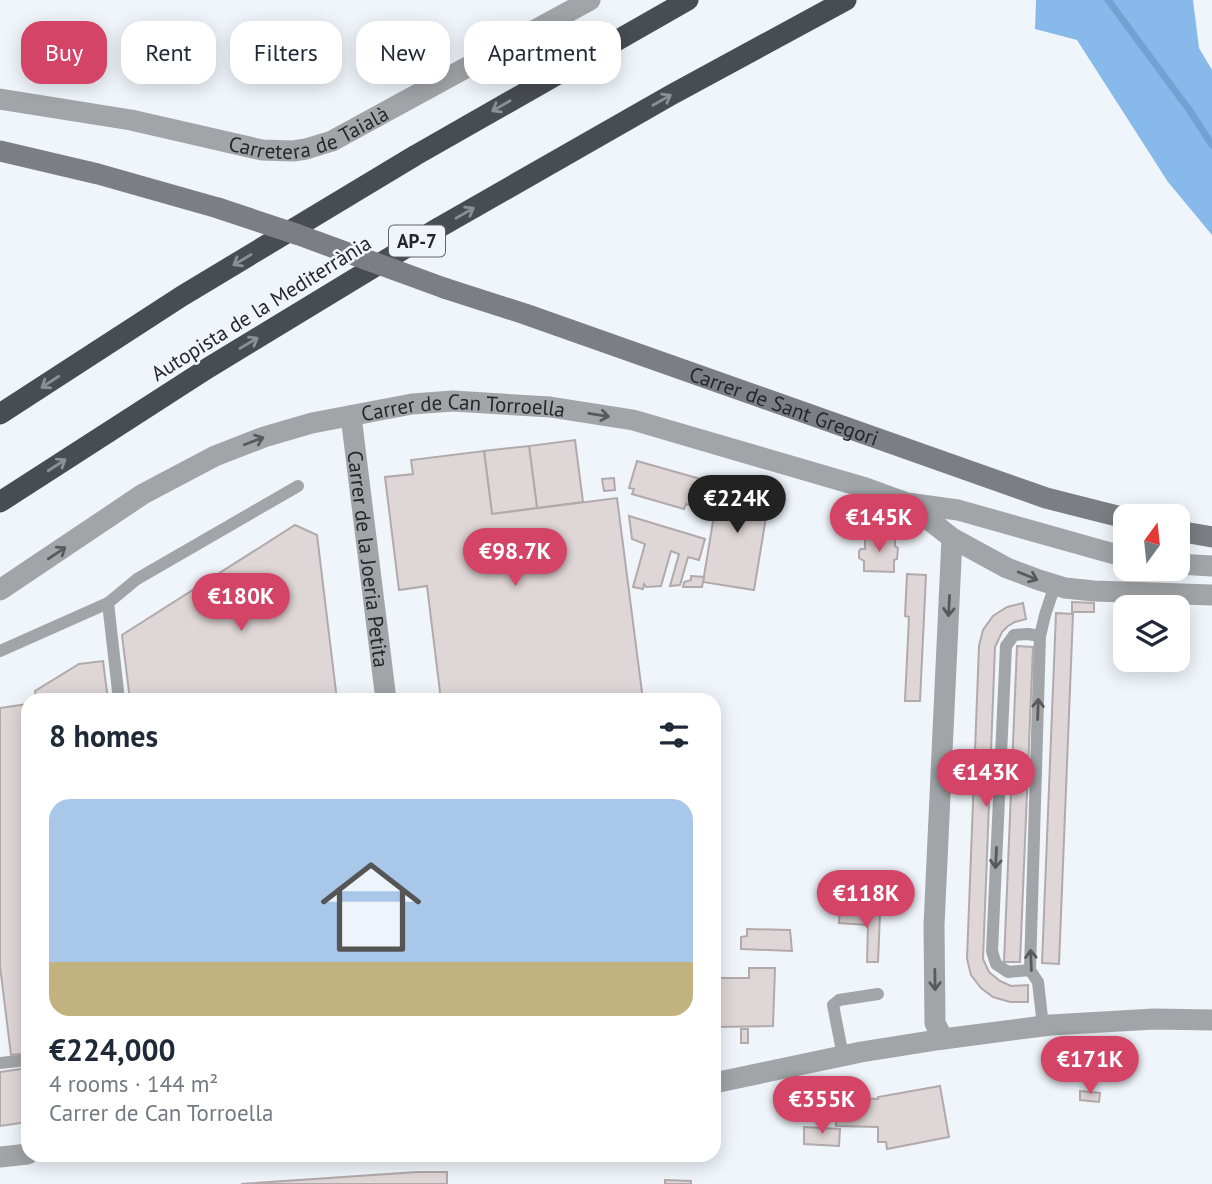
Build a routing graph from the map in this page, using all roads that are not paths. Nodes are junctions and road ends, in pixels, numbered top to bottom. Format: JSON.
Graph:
{"nodes":[{"id":1,"x":590,"y":0,"type":"edge"},
{"id":2,"x":688,"y":0,"type":"edge"},
{"id":3,"x":846,"y":0,"type":"edge"},
{"id":4,"x":0,"y":99,"type":"edge"},
{"id":5,"x":0,"y":151,"type":"edge"},
{"id":6,"x":0,"y":414,"type":"edge"},
{"id":7,"x":351,"y":416,"type":"junction"},
{"id":8,"x":298,"y":486,"type":"dead end"},
{"id":9,"x":0,"y":502,"type":"edge"},
{"id":10,"x":907,"y":503,"type":"junction"},
{"id":11,"x":1113,"y":515,"type":"edge"},
{"id":12,"x":1190,"y":533,"type":"edge"},
{"id":13,"x":1212,"y":537,"type":"edge"},
{"id":14,"x":952,"y":538,"type":"junction"},
{"id":15,"x":1113,"y":553,"type":"edge"},
{"id":16,"x":1190,"y":565,"type":"edge"},
{"id":17,"x":1212,"y":566,"type":"edge"},
{"id":18,"x":1055,"y":585,"type":"junction"},
{"id":19,"x":0,"y":590,"type":"edge"},
{"id":20,"x":1212,"y":595,"type":"edge"},
{"id":21,"x":108,"y":603,"type":"junction"},
{"id":22,"x":1040,"y":636,"type":"junction"},
{"id":23,"x":0,"y":652,"type":"edge"},
{"id":24,"x":118,"y":693,"type":"edge"},
{"id":25,"x":385,"y":693,"type":"edge"},
{"id":26,"x":1030,"y":970,"type":"junction"},
{"id":27,"x":878,"y":994,"type":"dead end"},
{"id":28,"x":1212,"y":1020,"type":"edge"},
{"id":29,"x":1043,"y":1026,"type":"junction"},
{"id":30,"x":943,"y":1039,"type":"junction"},
{"id":31,"x":843,"y":1056,"type":"junction"},
{"id":32,"x":21,"y":1061,"type":"edge"},
{"id":33,"x":0,"y":1063,"type":"edge"},
{"id":34,"x":721,"y":1082,"type":"edge"},
{"id":35,"x":21,"y":1155,"type":"edge"},
{"id":36,"x":0,"y":1157,"type":"edge"}],
"edges":[{"from":1,"to":4,"type":"street","name":"Carretera de Taialà"},
{"from":2,"to":6,"type":"highway","one_way":true},
{"from":9,"to":3,"type":"highway","name":"Autopista de la Mediterrània","number":"AP-7","one_way":true},
{"from":5,"to":11,"type":"main road","name":"Carrer de Sant Gregori","bridge":true},
{"from":7,"to":10,"type":"street","name":"Carrer de Can Torroella","one_way":true},
{"from":19,"to":7,"type":"street","name":"Carrer de Can Torroella","one_way":true},
{"from":7,"to":25,"type":"street","name":"Carrer de la Joeria Petita"},
{"from":8,"to":21,"type":"lane"},
{"from":10,"to":14,"type":"street"},
{"from":10,"to":15,"type":"street","name":"Carrer de Can Torroella"},
{"from":12,"to":13,"type":"main road"},
{"from":14,"to":18,"type":"street","one_way":true},
{"from":14,"to":30,"type":"street","one_way":true},
{"from":16,"to":17,"type":"street"},
{"from":18,"to":20,"type":"street"},
{"from":18,"to":22,"type":"lane"},
{"from":21,"to":23,"type":"lane"},
{"from":21,"to":24,"type":"lane"},
{"from":26,"to":22,"type":"lane","one_way":true},
{"from":22,"to":26,"type":"lane","one_way":true},
{"from":26,"to":29,"type":"lane"},
{"from":27,"to":31,"type":"lane"},
{"from":28,"to":29,"type":"street"},
{"from":29,"to":30,"type":"street"},
{"from":30,"to":31,"type":"street"},
{"from":31,"to":34,"type":"street"},
{"from":32,"to":33,"type":"lane"},
{"from":35,"to":36,"type":"street"}]}
